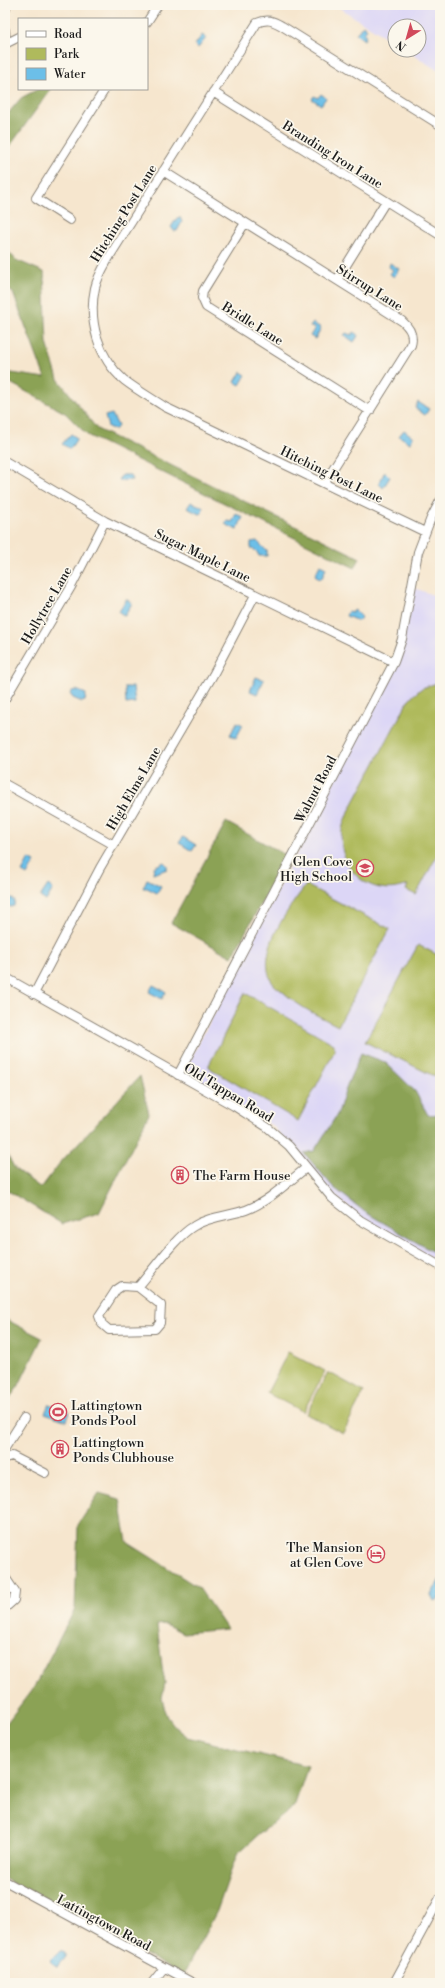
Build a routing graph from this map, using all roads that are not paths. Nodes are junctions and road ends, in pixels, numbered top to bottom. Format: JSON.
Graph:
{"nodes":[{"id":1,"x":6,"y":5,"type":"edge"},
{"id":2,"x":158,"y":5,"type":"edge"},
{"id":3,"x":5,"y":10,"type":"edge"},
{"id":4,"x":148,"y":20,"type":"edge"},
{"id":5,"x":5,"y":30,"type":"edge"},
{"id":6,"x":18,"y":37,"type":"edge"},
{"id":7,"x":6,"y":43,"type":"edge"},
{"id":8,"x":104,"y":90,"type":"edge"},
{"id":9,"x":213,"y":92,"type":"junction"},
{"id":10,"x":440,"y":125,"type":"edge"},
{"id":11,"x":164,"y":171,"type":"junction"},
{"id":12,"x":386,"y":201,"type":"junction"},
{"id":13,"x":70,"y":220,"type":"dead end"},
{"id":14,"x":246,"y":223,"type":"junction"},
{"id":15,"x":440,"y":235,"type":"edge"},
{"id":16,"x":337,"y":280,"type":"junction"},
{"id":17,"x":370,"y":411,"type":"junction"},
{"id":18,"x":5,"y":462,"type":"edge"},
{"id":19,"x":324,"y":483,"type":"junction"},
{"id":20,"x":440,"y":501,"type":"edge"},
{"id":21,"x":105,"y":521,"type":"junction"},
{"id":22,"x":425,"y":532,"type":"junction"},
{"id":23,"x":256,"y":595,"type":"junction"},
{"id":24,"x":394,"y":662,"type":"junction"},
{"id":25,"x":5,"y":699,"type":"edge"},
{"id":26,"x":5,"y":784,"type":"edge"},
{"id":27,"x":114,"y":845,"type":"junction"},
{"id":28,"x":5,"y":977,"type":"edge"},
{"id":29,"x":34,"y":994,"type":"junction"},
{"id":30,"x":178,"y":1075,"type":"junction"},
{"id":31,"x":306,"y":1168,"type":"junction"},
{"id":32,"x":440,"y":1266,"type":"edge"},
{"id":33,"x":138,"y":1287,"type":"junction"},
{"id":34,"x":24,"y":1418,"type":"dead end"},
{"id":35,"x":5,"y":1448,"type":"edge"},
{"id":36,"x":5,"y":1458,"type":"edge"},
{"id":37,"x":45,"y":1473,"type":"dead end"},
{"id":38,"x":5,"y":1576,"type":"edge"},
{"id":39,"x":5,"y":1608,"type":"edge"},
{"id":40,"x":5,"y":1881,"type":"edge"},
{"id":41,"x":440,"y":1898,"type":"edge"},
{"id":42,"x":164,"y":1968,"type":"junction"},
{"id":43,"x":152,"y":1983,"type":"edge"},
{"id":44,"x":193,"y":1983,"type":"edge"},
{"id":45,"x":394,"y":1983,"type":"edge"}],
"edges":[{"from":1,"to":3,"type":"street"},
{"from":2,"to":4,"type":"street"},
{"from":5,"to":7,"type":"street"},
{"from":6,"to":7,"type":"street"},
{"from":8,"to":13,"type":"street"},
{"from":9,"to":10,"type":"street","name":"Hitching Post Lane"},
{"from":9,"to":11,"type":"street","name":"Hitching Post Lane"},
{"from":9,"to":12,"type":"street","name":"Branding Iron Lane"},
{"from":11,"to":14,"type":"street","name":"Stirrup Lane"},
{"from":11,"to":19,"type":"street","name":"Hitching Post Lane"},
{"from":12,"to":15,"type":"street","name":"Branding Iron Lane"},
{"from":12,"to":16,"type":"street"},
{"from":14,"to":16,"type":"street","name":"Stirrup Lane"},
{"from":14,"to":17,"type":"street","name":"Bridle Lane"},
{"from":16,"to":17,"type":"street","name":"Stirrup Lane"},
{"from":17,"to":19,"type":"street","name":"Stirrup Lane"},
{"from":18,"to":21,"type":"street","name":"Sugar Maple Lane"},
{"from":19,"to":22,"type":"street","name":"Hitching Post Lane"},
{"from":20,"to":22,"type":"street","name":"Walnut Road"},
{"from":21,"to":23,"type":"street","name":"Sugar Maple Lane"},
{"from":21,"to":25,"type":"street","name":"Hollytree Lane"},
{"from":22,"to":24,"type":"street","name":"Walnut Road"},
{"from":23,"to":24,"type":"street","name":"Sugar Maple Lane"},
{"from":23,"to":27,"type":"street","name":"High Elms Lane"},
{"from":24,"to":30,"type":"street","name":"Walnut Road"},
{"from":26,"to":27,"type":"street"},
{"from":27,"to":29,"type":"street","name":"High Elms Lane"},
{"from":28,"to":29,"type":"street","name":"Old Tappan Road"},
{"from":29,"to":30,"type":"street","name":"Old Tappan Road"},
{"from":30,"to":31,"type":"street","name":"Old Tappan Road"},
{"from":31,"to":32,"type":"street","name":"Old Tappan Road"},
{"from":31,"to":33,"type":"street"},
{"from":33,"to":33,"type":"street"},
{"from":34,"to":35,"type":"street"},
{"from":36,"to":37,"type":"street"},
{"from":38,"to":39,"type":"street"},
{"from":40,"to":42,"type":"street","name":"Lattingtown Road"},
{"from":41,"to":45,"type":"street"},
{"from":42,"to":43,"type":"street"},
{"from":42,"to":44,"type":"street","name":"Lattingtown Road"}]}
